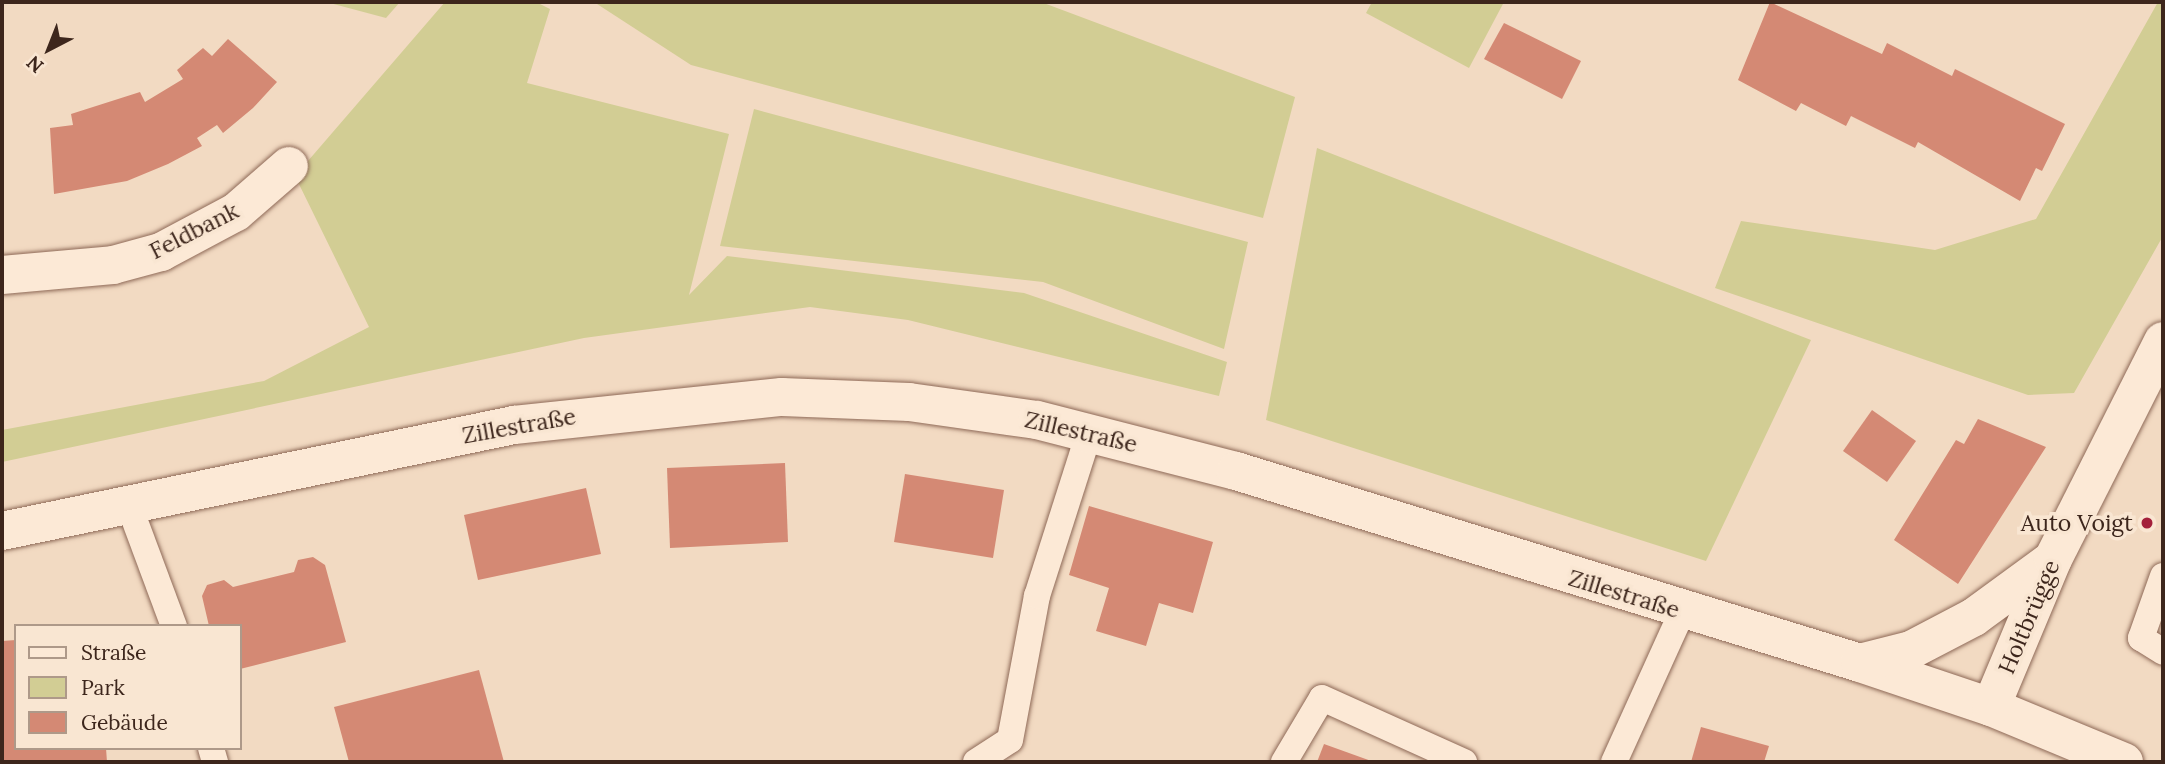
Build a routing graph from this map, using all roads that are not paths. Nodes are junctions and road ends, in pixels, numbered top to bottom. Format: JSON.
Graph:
{"nodes":[{"id":1,"x":289,"y":166,"type":"dead end"},
{"id":2,"x":2,"y":275,"type":"edge"},
{"id":3,"x":2163,"y":341,"type":"edge"},
{"id":4,"x":1089,"y":433,"type":"junction"},
{"id":5,"x":130,"y":508,"type":"junction"},
{"id":6,"x":2,"y":531,"type":"edge"},
{"id":7,"x":2053,"y":559,"type":"junction"},
{"id":8,"x":2163,"y":576,"type":"edge"},
{"id":9,"x":1682,"y":612,"type":"junction"},
{"id":10,"x":173,"y":624,"type":"edge"},
{"id":11,"x":2163,"y":652,"type":"edge"},
{"id":12,"x":1860,"y":663,"type":"junction"},
{"id":13,"x":1992,"y":707,"type":"junction"},
{"id":14,"x":976,"y":762,"type":"edge"},
{"id":15,"x":1284,"y":762,"type":"edge"},
{"id":16,"x":1464,"y":762,"type":"edge"},
{"id":17,"x":1614,"y":762,"type":"edge"},
{"id":18,"x":2124,"y":762,"type":"edge"}],
"edges":[{"from":1,"to":2,"type":"main road","name":"Feldbank"},
{"from":3,"to":7,"type":"main road","name":"Holtbrügge"},
{"from":4,"to":5,"type":"main road","name":"Zillestraße"},
{"from":4,"to":9,"type":"main road","name":"Zillestraße"},
{"from":4,"to":14,"type":"lane"},
{"from":5,"to":6,"type":"main road","name":"Zillestraße"},
{"from":5,"to":10,"type":"lane"},
{"from":7,"to":12,"type":"main road"},
{"from":7,"to":13,"type":"main road","name":"Holtbrügge"},
{"from":8,"to":11,"type":"lane"},
{"from":9,"to":12,"type":"main road","name":"Zillestraße"},
{"from":9,"to":17,"type":"lane"},
{"from":12,"to":13,"type":"main road","name":"Zillestraße"},
{"from":13,"to":18,"type":"main road","name":"Zillestraße"},
{"from":15,"to":16,"type":"lane"}]}
